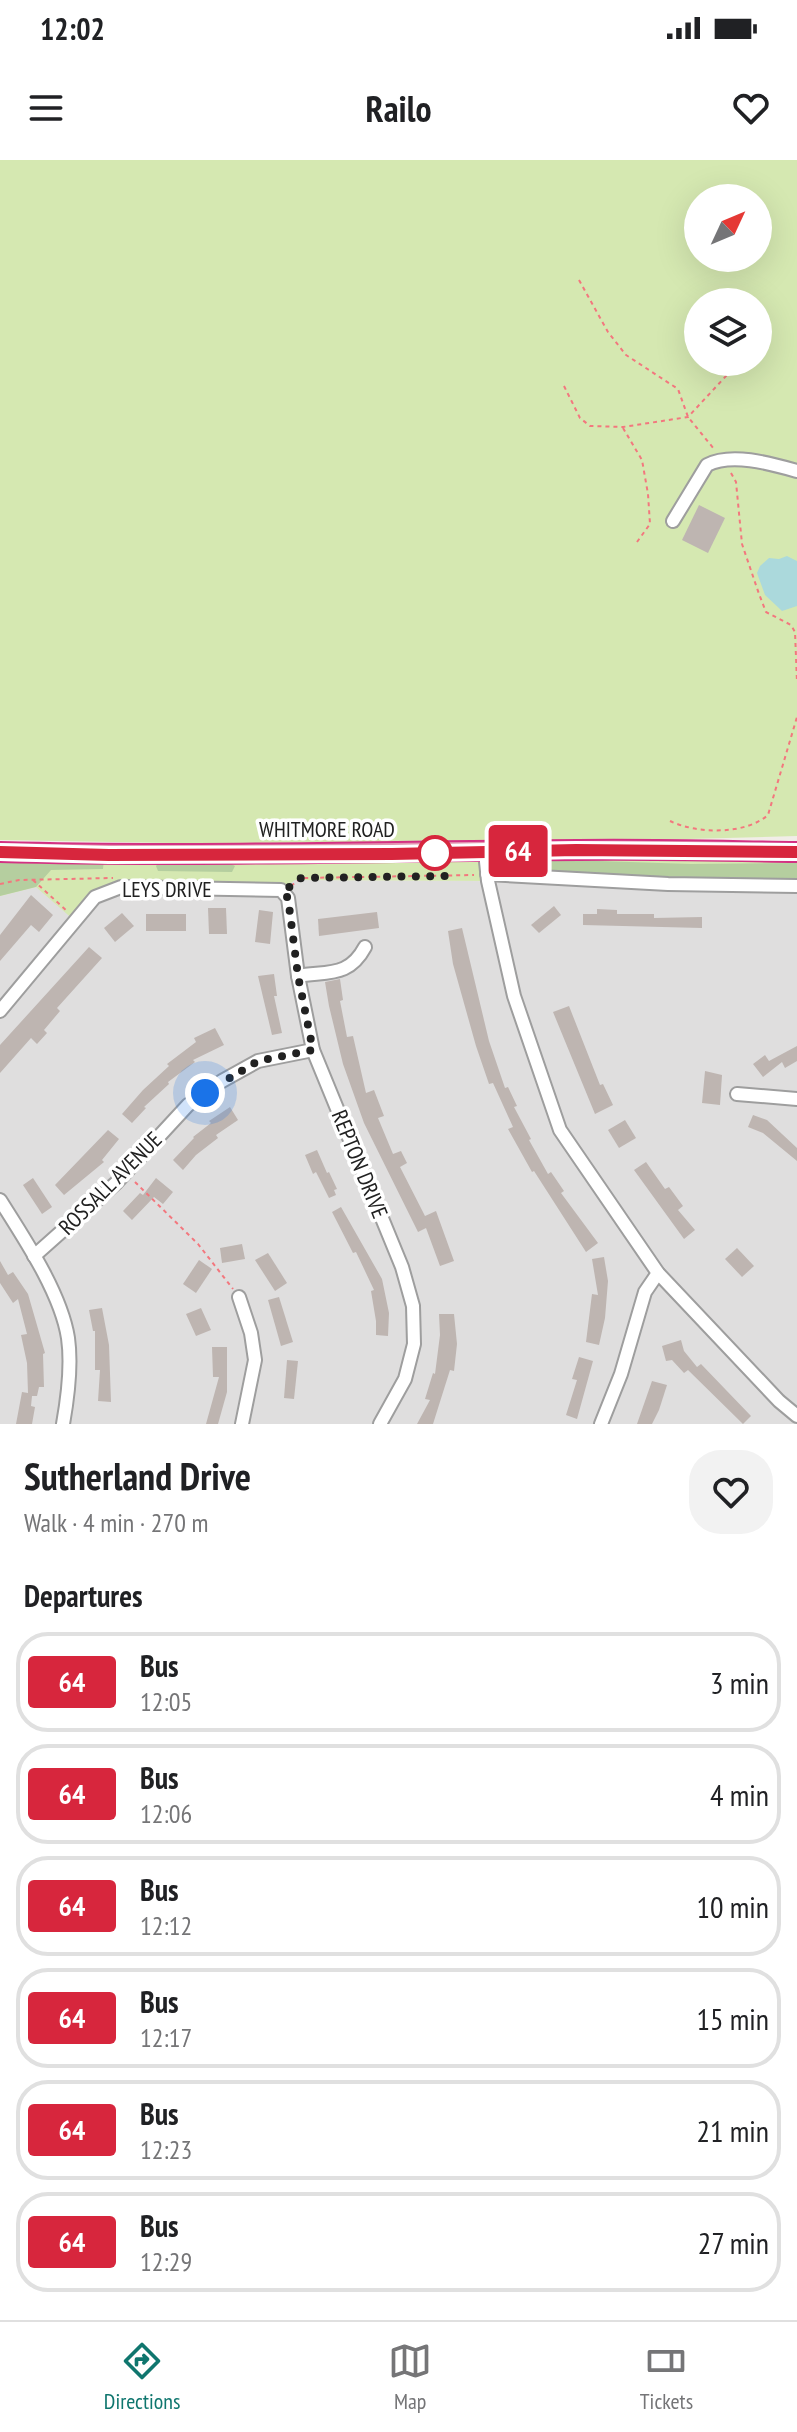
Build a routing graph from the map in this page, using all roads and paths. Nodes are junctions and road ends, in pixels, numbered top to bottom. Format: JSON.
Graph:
{"nodes":[{"id":1,"x":726,"y":376,"type":"edge"},
{"id":2,"x":564,"y":386,"type":"dead end"},
{"id":3,"x":623,"y":427,"type":"junction"},
{"id":4,"x":797,"y":471,"type":"edge"},
{"id":5,"x":673,"y":521,"type":"dead end"},
{"id":6,"x":637,"y":542,"type":"dead end"},
{"id":7,"x":797,"y":717,"type":"edge"},
{"id":8,"x":670,"y":821,"type":"dead end"},
{"id":9,"x":0,"y":852,"type":"edge"},
{"id":10,"x":485,"y":852,"type":"junction"},
{"id":11,"x":797,"y":852,"type":"edge"},
{"id":12,"x":487,"y":874,"type":"junction"},
{"id":13,"x":33,"y":879,"type":"junction"},
{"id":14,"x":0,"y":884,"type":"edge"},
{"id":15,"x":797,"y":886,"type":"edge"},
{"id":16,"x":119,"y":887,"type":"junction"},
{"id":17,"x":286,"y":895,"type":"junction"},
{"id":18,"x":76,"y":919,"type":"junction"},
{"id":19,"x":365,"y":947,"type":"dead end"},
{"id":20,"x":298,"y":976,"type":"junction"},
{"id":21,"x":0,"y":1011,"type":"edge"},
{"id":22,"x":313,"y":1050,"type":"junction"},
{"id":23,"x":737,"y":1094,"type":"dead end"},
{"id":24,"x":797,"y":1099,"type":"edge"},
{"id":25,"x":125,"y":1172,"type":"junction"},
{"id":26,"x":0,"y":1200,"type":"edge"},
{"id":27,"x":34,"y":1256,"type":"junction"},
{"id":28,"x":658,"y":1273,"type":"junction"},
{"id":29,"x":239,"y":1297,"type":"joint"},
{"id":30,"x":797,"y":1416,"type":"edge"},
{"id":31,"x":63,"y":1424,"type":"edge"},
{"id":32,"x":242,"y":1424,"type":"edge"},
{"id":33,"x":380,"y":1424,"type":"edge"},
{"id":34,"x":601,"y":1424,"type":"edge"}],
"edges":[{"from":1,"to":3,"type":"path"},
{"from":2,"to":3,"type":"path"},
{"from":3,"to":6,"type":"path"},
{"from":4,"to":5,"type":"street"},
{"from":7,"to":8,"type":"path"},
{"from":9,"to":10,"type":"highway","name":"WHITMORE ROAD"},
{"from":10,"to":11,"type":"highway","name":"WHITMORE ROAD"},
{"from":10,"to":12,"type":"street"},
{"from":12,"to":15,"type":"street"},
{"from":12,"to":17,"type":"path"},
{"from":12,"to":28,"type":"street"},
{"from":13,"to":14,"type":"path"},
{"from":13,"to":16,"type":"path"},
{"from":13,"to":18,"type":"path"},
{"from":16,"to":17,"type":"street","name":"LEYS DRIVE"},
{"from":16,"to":18,"type":"street","name":"LEYS DRIVE"},
{"from":17,"to":20,"type":"street","name":"REPTON DRIVE"},
{"from":18,"to":21,"type":"street","name":"LEYS DRIVE"},
{"from":19,"to":20,"type":"street"},
{"from":20,"to":22,"type":"street","name":"REPTON DRIVE"},
{"from":22,"to":25,"type":"street","name":"ROSSALL AVENUE"},
{"from":22,"to":33,"type":"street","name":"REPTON DRIVE"},
{"from":23,"to":24,"type":"street"},
{"from":25,"to":27,"type":"street","name":"ROSSALL AVENUE"},
{"from":25,"to":29,"type":"path"},
{"from":26,"to":27,"type":"street"},
{"from":27,"to":31,"type":"street"},
{"from":28,"to":30,"type":"street"},
{"from":28,"to":34,"type":"street"},
{"from":29,"to":32,"type":"street"}]}
